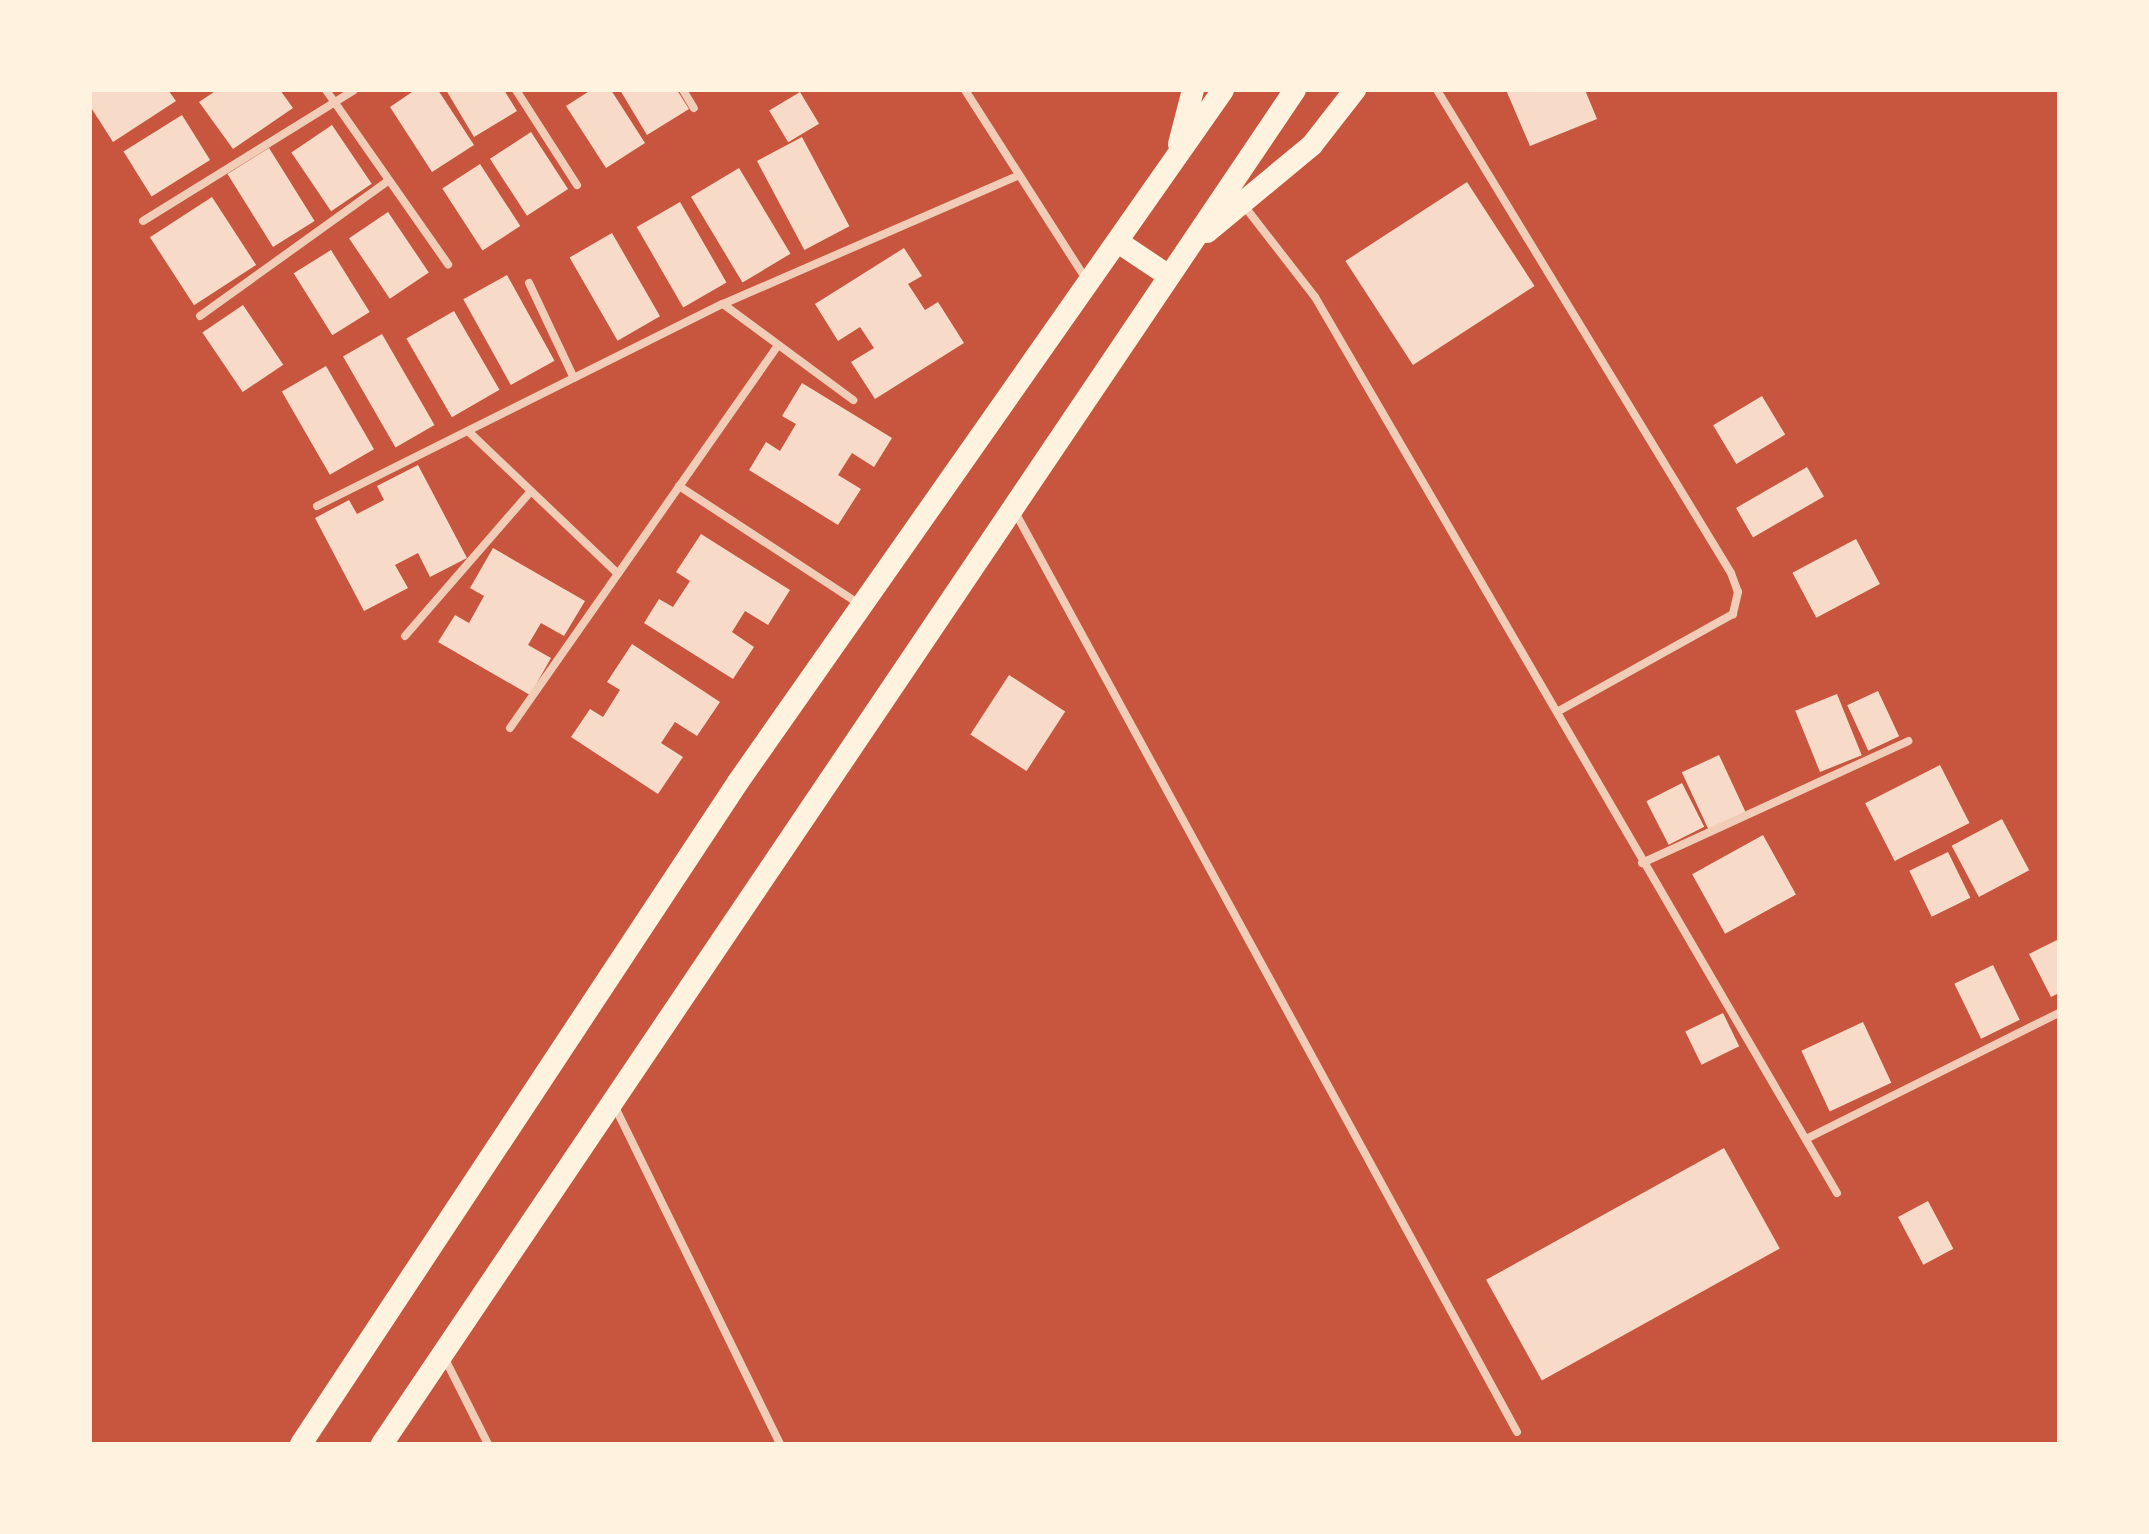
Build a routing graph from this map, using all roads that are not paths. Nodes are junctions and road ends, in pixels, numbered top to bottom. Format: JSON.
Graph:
{"nodes":[{"id":1,"x":326,"y":90,"type":"edge"},
{"id":2,"x":354,"y":90,"type":"edge"},
{"id":3,"x":516,"y":90,"type":"edge"},
{"id":4,"x":683,"y":90,"type":"edge"},
{"id":5,"x":965,"y":90,"type":"edge"},
{"id":6,"x":1193,"y":90,"type":"edge"},
{"id":7,"x":1223,"y":90,"type":"edge"},
{"id":8,"x":1295,"y":90,"type":"edge"},
{"id":9,"x":1355,"y":90,"type":"edge"},
{"id":10,"x":1437,"y":90,"type":"edge"},
{"id":11,"x":334,"y":102,"type":"junction"},
{"id":12,"x":694,"y":108,"type":"dead end"},
{"id":13,"x":1175,"y":161,"type":"junction"},
{"id":14,"x":1019,"y":175,"type":"junction"},
{"id":15,"x":388,"y":181,"type":"junction"},
{"id":16,"x":577,"y":185,"type":"dead end"},
{"id":17,"x":1235,"y":195,"type":"junction"},
{"id":18,"x":143,"y":221,"type":"dead end"},
{"id":19,"x":1118,"y":242,"type":"junction"},
{"id":20,"x":448,"y":264,"type":"dead end"},
{"id":21,"x":1169,"y":276,"type":"junction"},
{"id":22,"x":529,"y":283,"type":"dead end"},
{"id":23,"x":1089,"y":283,"type":"junction"},
{"id":24,"x":723,"y":304,"type":"junction"},
{"id":25,"x":200,"y":316,"type":"dead end"},
{"id":26,"x":778,"y":345,"type":"junction"},
{"id":27,"x":574,"y":378,"type":"junction"},
{"id":28,"x":853,"y":400,"type":"dead end"},
{"id":29,"x":468,"y":431,"type":"junction"},
{"id":30,"x":679,"y":486,"type":"junction"},
{"id":31,"x":531,"y":491,"type":"junction"},
{"id":32,"x":317,"y":506,"type":"dead end"},
{"id":33,"x":1012,"y":508,"type":"junction"},
{"id":34,"x":618,"y":574,"type":"junction"},
{"id":35,"x":862,"y":606,"type":"junction"},
{"id":36,"x":405,"y":636,"type":"dead end"},
{"id":37,"x":1559,"y":711,"type":"junction"},
{"id":38,"x":510,"y":728,"type":"dead end"},
{"id":39,"x":1908,"y":741,"type":"dead end"},
{"id":40,"x":1642,"y":863,"type":"junction"},
{"id":41,"x":2059,"y":1013,"type":"edge"},
{"id":42,"x":612,"y":1101,"type":"junction"},
{"id":43,"x":1806,"y":1139,"type":"junction"},
{"id":44,"x":1837,"y":1193,"type":"dead end"},
{"id":45,"x":442,"y":1352,"type":"junction"},
{"id":46,"x":1517,"y":1432,"type":"dead end"},
{"id":47,"x":301,"y":1444,"type":"edge"},
{"id":48,"x":382,"y":1444,"type":"edge"},
{"id":49,"x":488,"y":1444,"type":"edge"},
{"id":50,"x":780,"y":1444,"type":"edge"}],
"edges":[{"from":1,"to":11,"type":"street"},
{"from":2,"to":11,"type":"street"},
{"from":3,"to":16,"type":"street"},
{"from":4,"to":12,"type":"street"},
{"from":5,"to":14,"type":"street"},
{"from":6,"to":13,"type":"highway"},
{"from":7,"to":13,"type":"highway"},
{"from":8,"to":17,"type":"highway"},
{"from":9,"to":17,"type":"highway"},
{"from":10,"to":37,"type":"street"},
{"from":11,"to":15,"type":"street"},
{"from":11,"to":18,"type":"street"},
{"from":13,"to":19,"type":"highway"},
{"from":14,"to":23,"type":"street"},
{"from":14,"to":24,"type":"street"},
{"from":15,"to":20,"type":"street"},
{"from":15,"to":25,"type":"street"},
{"from":17,"to":21,"type":"highway"},
{"from":17,"to":37,"type":"street"},
{"from":19,"to":21,"type":"highway"},
{"from":19,"to":23,"type":"highway"},
{"from":21,"to":33,"type":"highway"},
{"from":22,"to":27,"type":"street"},
{"from":23,"to":35,"type":"highway"},
{"from":24,"to":26,"type":"street"},
{"from":24,"to":27,"type":"street"},
{"from":26,"to":28,"type":"street"},
{"from":26,"to":30,"type":"street"},
{"from":27,"to":29,"type":"street"},
{"from":29,"to":31,"type":"street"},
{"from":29,"to":32,"type":"street"},
{"from":30,"to":34,"type":"street"},
{"from":30,"to":35,"type":"street"},
{"from":31,"to":34,"type":"street"},
{"from":31,"to":36,"type":"street"},
{"from":33,"to":42,"type":"highway"},
{"from":33,"to":46,"type":"street"},
{"from":34,"to":38,"type":"street"},
{"from":35,"to":47,"type":"highway"},
{"from":37,"to":40,"type":"street"},
{"from":39,"to":40,"type":"street"},
{"from":40,"to":43,"type":"street"},
{"from":41,"to":43,"type":"street"},
{"from":42,"to":45,"type":"highway"},
{"from":42,"to":50,"type":"street"},
{"from":43,"to":44,"type":"street"},
{"from":45,"to":48,"type":"highway"},
{"from":45,"to":49,"type":"street"}]}
